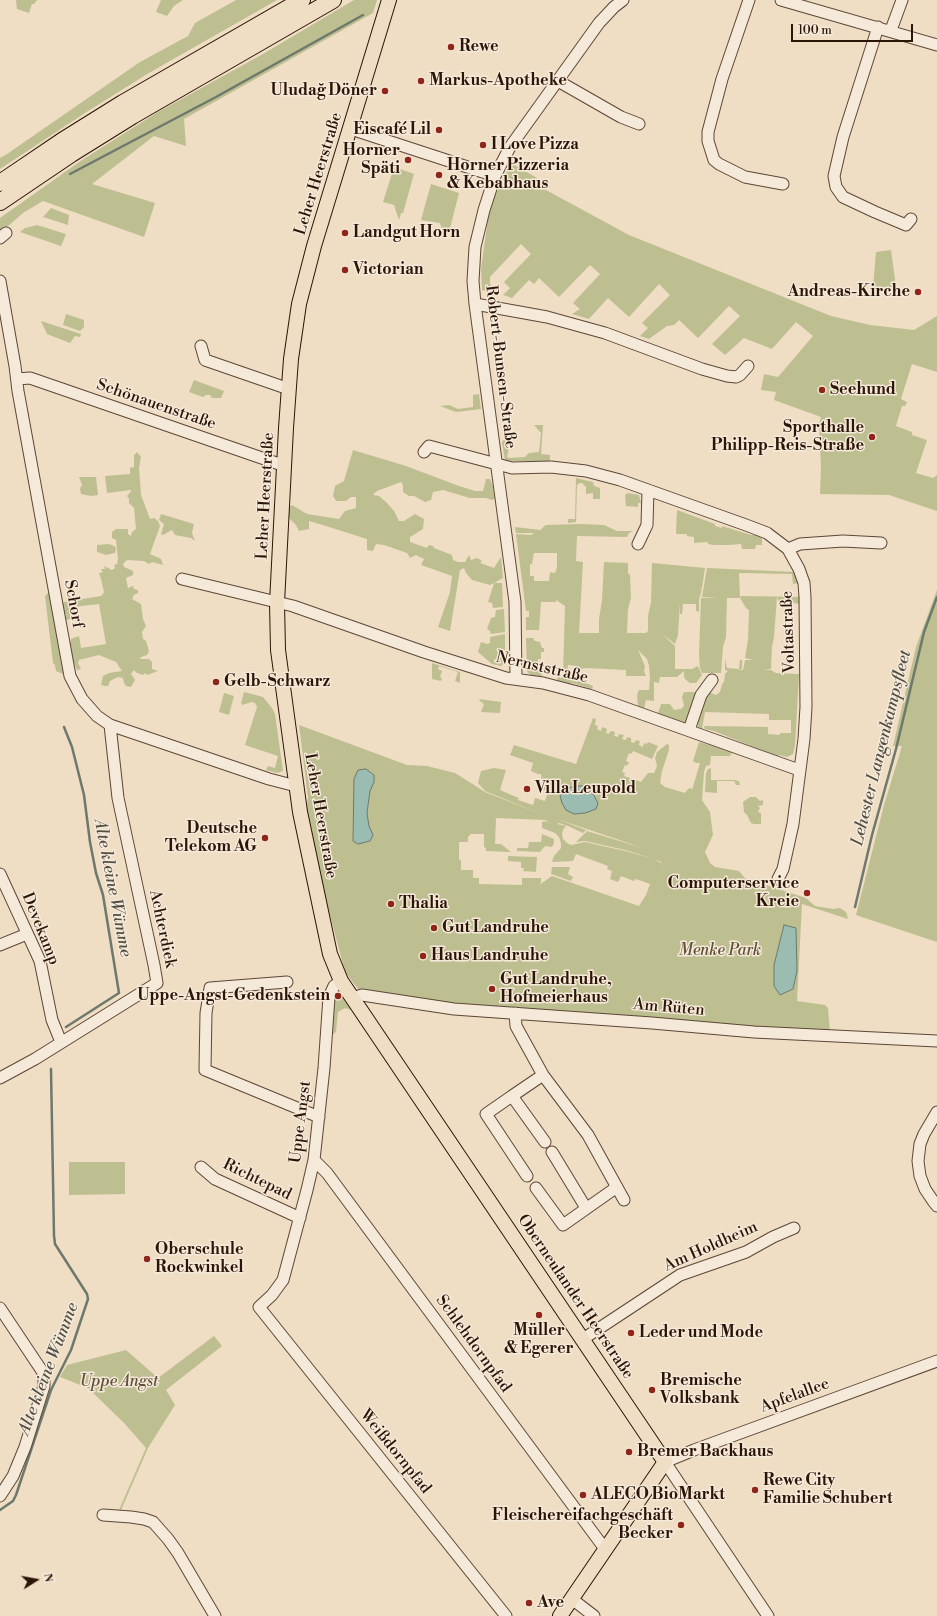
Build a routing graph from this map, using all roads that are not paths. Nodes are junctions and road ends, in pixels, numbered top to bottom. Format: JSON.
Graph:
{"nodes":[{"id":1,"x":302,"y":0,"type":"edge"},
{"id":2,"x":333,"y":0,"type":"edge"},
{"id":3,"x":390,"y":0,"type":"edge"},
{"id":4,"x":623,"y":0,"type":"edge"},
{"id":5,"x":749,"y":0,"type":"edge"},
{"id":6,"x":902,"y":0,"type":"edge"},
{"id":7,"x":788,"y":1,"type":"edge"},
{"id":8,"x":878,"y":27,"type":"junction"},
{"id":9,"x":890,"y":30,"type":"junction"},
{"id":10,"x":937,"y":45,"type":"edge"},
{"id":11,"x":558,"y":81,"type":"junction"},
{"id":12,"x":639,"y":124,"type":"dead end"},
{"id":13,"x":351,"y":129,"type":"junction"},
{"id":14,"x":495,"y":176,"type":"junction"},
{"id":15,"x":0,"y":183,"type":"edge"},
{"id":16,"x":783,"y":184,"type":"dead end"},
{"id":17,"x":0,"y":202,"type":"edge"},
{"id":18,"x":911,"y":219,"type":"dead end"},
{"id":19,"x":0,"y":281,"type":"edge"},
{"id":20,"x":476,"y":304,"type":"junction"},
{"id":21,"x":201,"y":346,"type":"dead end"},
{"id":22,"x":748,"y":366,"type":"dead end"},
{"id":23,"x":17,"y":378,"type":"junction"},
{"id":24,"x":289,"y":389,"type":"junction"},
{"id":25,"x":424,"y":452,"type":"dead end"},
{"id":26,"x":496,"y":465,"type":"junction"},
{"id":27,"x":285,"y":466,"type":"junction"},
{"id":28,"x":648,"y":490,"type":"junction"},
{"id":29,"x":881,"y":543,"type":"dead end"},
{"id":30,"x":638,"y":544,"type":"dead end"},
{"id":31,"x":788,"y":548,"type":"junction"},
{"id":32,"x":182,"y":579,"type":"dead end"},
{"id":33,"x":276,"y":603,"type":"junction"},
{"id":34,"x":516,"y":679,"type":"junction"},
{"id":35,"x":712,"y":680,"type":"dead end"},
{"id":36,"x":110,"y":725,"type":"junction"},
{"id":37,"x":689,"y":730,"type":"junction"},
{"id":38,"x":799,"y":770,"type":"junction"},
{"id":39,"x":296,"y":786,"type":"junction"},
{"id":40,"x":0,"y":874,"type":"edge"},
{"id":41,"x":778,"y":879,"type":"dead end"},
{"id":42,"x":27,"y":934,"type":"junction"},
{"id":43,"x":0,"y":945,"type":"edge"},
{"id":44,"x":341,"y":981,"type":"junction"},
{"id":45,"x":287,"y":982,"type":"dead end"},
{"id":46,"x":352,"y":998,"type":"junction"},
{"id":47,"x":515,"y":1013,"type":"junction"},
{"id":48,"x":937,"y":1041,"type":"edge"},
{"id":49,"x":61,"y":1042,"type":"junction"},
{"id":50,"x":543,"y":1075,"type":"junction"},
{"id":51,"x":0,"y":1078,"type":"edge"},
{"id":52,"x":512,"y":1096,"type":"junction"},
{"id":53,"x":937,"y":1112,"type":"edge"},
{"id":54,"x":319,"y":1117,"type":"junction"},
{"id":55,"x":545,"y":1142,"type":"dead end"},
{"id":56,"x":552,"y":1152,"type":"dead end"},
{"id":57,"x":314,"y":1160,"type":"junction"},
{"id":58,"x":201,"y":1167,"type":"dead end"},
{"id":59,"x":527,"y":1176,"type":"dead end"},
{"id":60,"x":617,"y":1187,"type":"junction"},
{"id":61,"x":536,"y":1188,"type":"dead end"},
{"id":62,"x":624,"y":1200,"type":"dead end"},
{"id":63,"x":937,"y":1206,"type":"edge"},
{"id":64,"x":586,"y":1208,"type":"junction"},
{"id":65,"x":300,"y":1218,"type":"junction"},
{"id":66,"x":794,"y":1228,"type":"dead end"},
{"id":67,"x":259,"y":1307,"type":"joint"},
{"id":68,"x":0,"y":1308,"type":"edge"},
{"id":69,"x":583,"y":1339,"type":"junction"},
{"id":70,"x":937,"y":1361,"type":"edge"},
{"id":71,"x":665,"y":1462,"type":"junction"},
{"id":72,"x":0,"y":1496,"type":"edge"},
{"id":73,"x":103,"y":1515,"type":"dead end"},
{"id":74,"x":605,"y":1549,"type":"junction"},
{"id":75,"x":572,"y":1599,"type":"junction"},
{"id":76,"x":215,"y":1616,"type":"edge"},
{"id":77,"x":506,"y":1616,"type":"edge"},
{"id":78,"x":560,"y":1616,"type":"edge"},
{"id":79,"x":594,"y":1616,"type":"edge"},
{"id":80,"x":768,"y":1616,"type":"edge"}],
"edges":[{"from":1,"to":15,"type":"highway"},
{"from":2,"to":17,"type":"highway"},
{"from":3,"to":13,"type":"main road","name":"Leher Heerstraße"},
{"from":4,"to":11,"type":"street","name":"Robert-Bunsen-Straße"},
{"from":5,"to":16,"type":"street"},
{"from":6,"to":9,"type":"street"},
{"from":7,"to":8,"type":"street"},
{"from":8,"to":9,"type":"street"},
{"from":8,"to":18,"type":"street"},
{"from":9,"to":10,"type":"street"},
{"from":11,"to":12,"type":"street"},
{"from":11,"to":14,"type":"street","name":"Robert-Bunsen-Straße"},
{"from":13,"to":14,"type":"street"},
{"from":13,"to":24,"type":"main road","name":"Leher Heerstraße"},
{"from":14,"to":20,"type":"street","name":"Robert-Bunsen-Straße"},
{"from":19,"to":23,"type":"street","name":"Schorf"},
{"from":20,"to":22,"type":"street"},
{"from":20,"to":26,"type":"street","name":"Robert-Bunsen-Straße"},
{"from":21,"to":24,"type":"street"},
{"from":23,"to":27,"type":"street","name":"Schönauenstraße"},
{"from":23,"to":36,"type":"street","name":"Schorf"},
{"from":24,"to":27,"type":"main road","name":"Leher Heerstraße"},
{"from":25,"to":26,"type":"street","name":"Voltastraße"},
{"from":26,"to":28,"type":"street","name":"Voltastraße"},
{"from":26,"to":34,"type":"street","name":"Robert-Bunsen-Straße"},
{"from":27,"to":33,"type":"main road","name":"Leher Heerstraße"},
{"from":28,"to":30,"type":"street"},
{"from":28,"to":31,"type":"street","name":"Voltastraße"},
{"from":29,"to":31,"type":"street"},
{"from":31,"to":38,"type":"street","name":"Voltastraße"},
{"from":32,"to":33,"type":"street","name":"Nernststraße"},
{"from":33,"to":34,"type":"street","name":"Nernststraße"},
{"from":33,"to":39,"type":"main road","name":"Leher Heerstraße"},
{"from":34,"to":37,"type":"street","name":"Nernststraße"},
{"from":35,"to":37,"type":"street"},
{"from":36,"to":39,"type":"street","name":"Schorf"},
{"from":36,"to":49,"type":"street","name":"Achterdiek"},
{"from":37,"to":38,"type":"street","name":"Nernststraße"},
{"from":38,"to":41,"type":"street","name":"Voltastraße"},
{"from":39,"to":44,"type":"main road","name":"Leher Heerstraße"},
{"from":40,"to":42,"type":"street","name":"Devekamp"},
{"from":42,"to":43,"type":"street"},
{"from":42,"to":49,"type":"street","name":"Devekamp"},
{"from":44,"to":46,"type":"main road","name":"Leher Heerstraße"},
{"from":44,"to":54,"type":"street","name":"Uppe Angst"},
{"from":45,"to":54,"type":"street"},
{"from":46,"to":47,"type":"street","name":"Am Rüten"},
{"from":46,"to":69,"type":"main road","name":"Oberneulander Heerstraße"},
{"from":47,"to":48,"type":"street","name":"Am Rüten"},
{"from":47,"to":50,"type":"street"},
{"from":49,"to":51,"type":"street","name":"Achterdiek"},
{"from":50,"to":52,"type":"street"},
{"from":50,"to":60,"type":"street"},
{"from":52,"to":55,"type":"street"},
{"from":52,"to":59,"type":"street"},
{"from":53,"to":63,"type":"street"},
{"from":54,"to":57,"type":"street","name":"Uppe Angst"},
{"from":56,"to":64,"type":"street"},
{"from":57,"to":65,"type":"street","name":"Uppe Angst"},
{"from":57,"to":74,"type":"street","name":"Schlehdornpfad"},
{"from":58,"to":65,"type":"street","name":"Richtepad"},
{"from":60,"to":62,"type":"street"},
{"from":60,"to":64,"type":"street"},
{"from":61,"to":64,"type":"street"},
{"from":65,"to":67,"type":"street","name":"Uppe Angst"},
{"from":66,"to":69,"type":"street","name":"Am Holdheim"},
{"from":67,"to":77,"type":"street","name":"Weißdornpfad"},
{"from":68,"to":72,"type":"street"},
{"from":69,"to":71,"type":"main road","name":"Oberneulander Heerstraße"},
{"from":70,"to":71,"type":"street","name":"Apfelallee"},
{"from":71,"to":74,"type":"main road"},
{"from":71,"to":80,"type":"street","name":"Oberneulander Heerstraße"},
{"from":73,"to":76,"type":"street"},
{"from":74,"to":75,"type":"main road"},
{"from":75,"to":78,"type":"main road"},
{"from":75,"to":79,"type":"street"}]}
